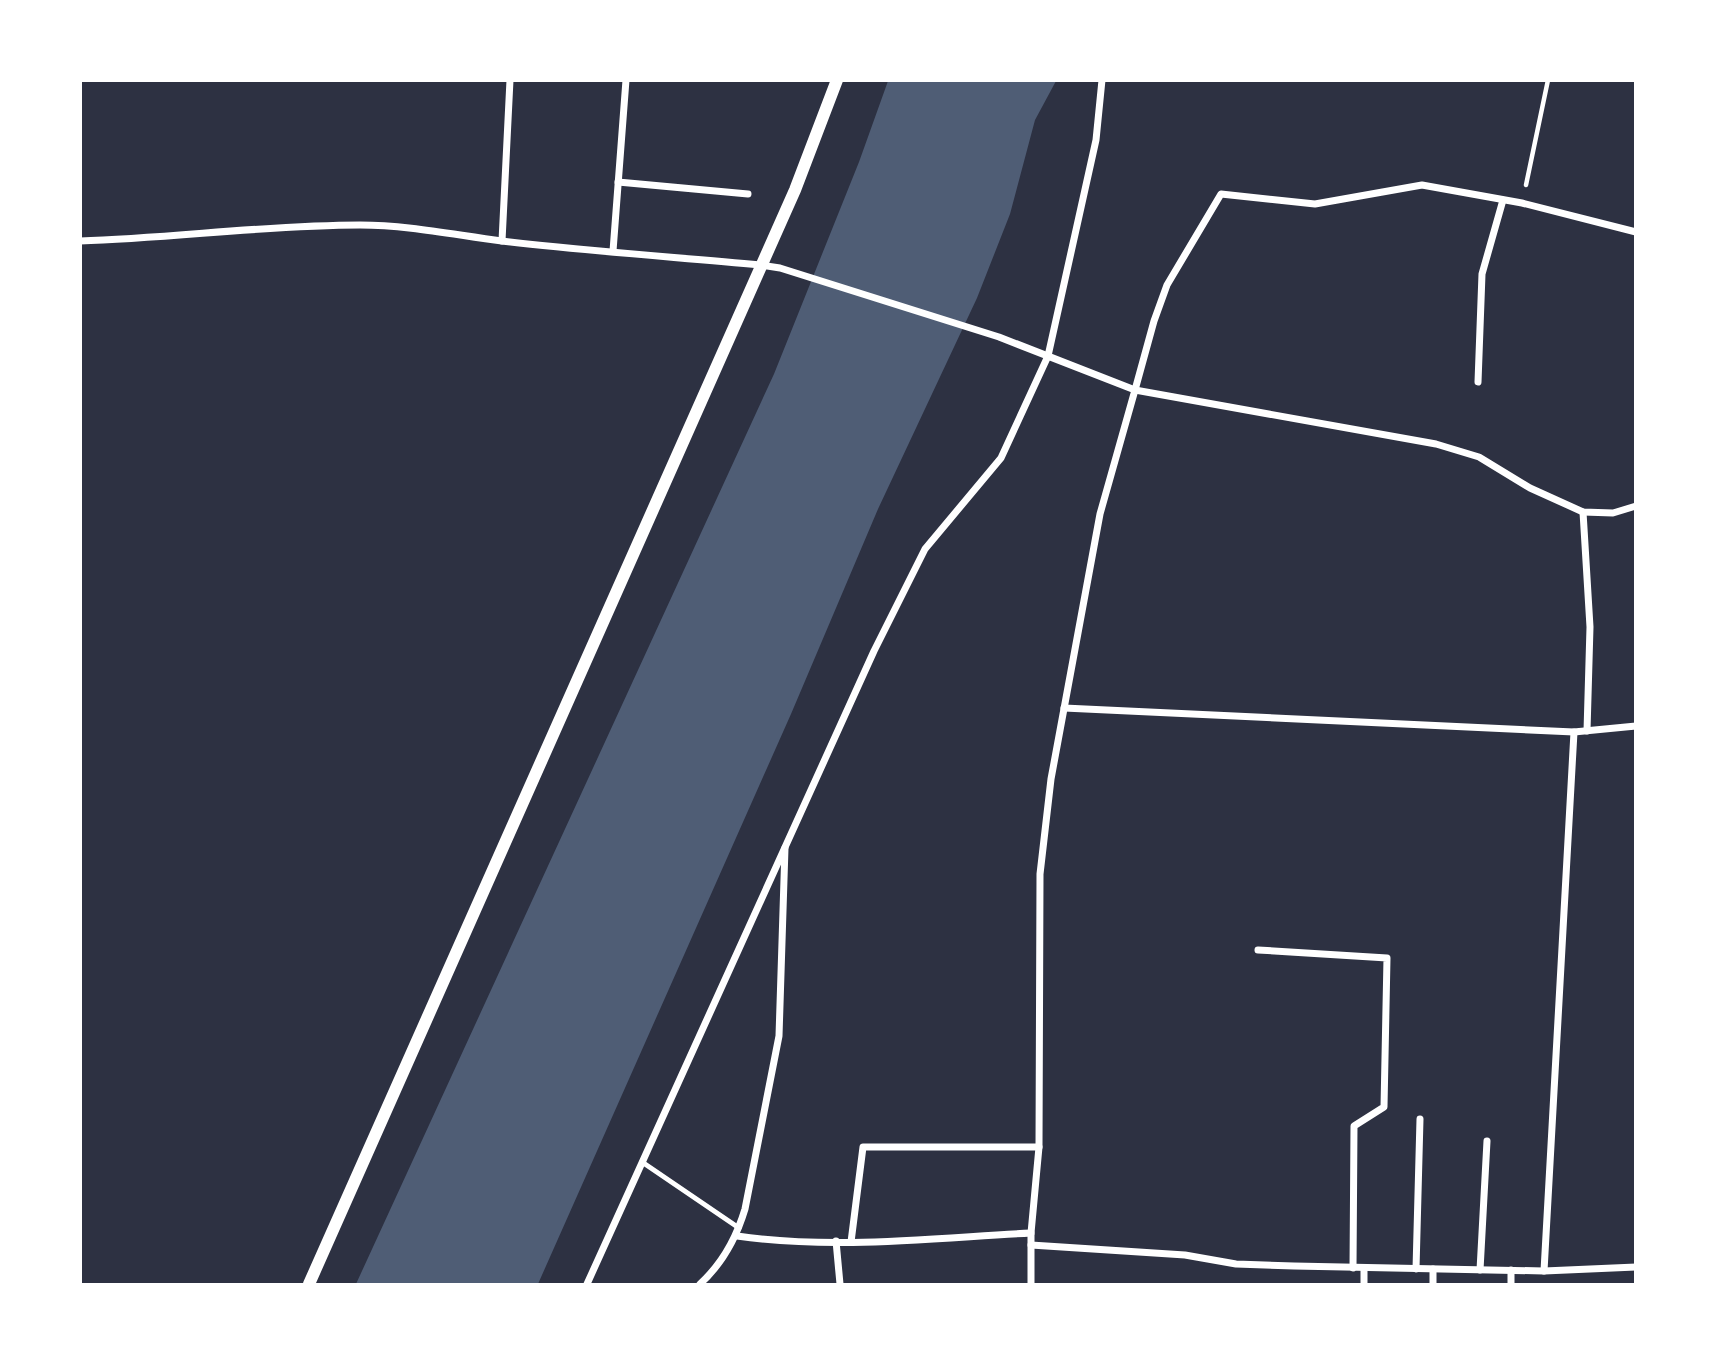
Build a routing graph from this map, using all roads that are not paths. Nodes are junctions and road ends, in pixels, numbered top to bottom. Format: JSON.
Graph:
{"nodes":[{"id":1,"x":510,"y":80,"type":"edge"},
{"id":2,"x":626,"y":80,"type":"edge"},
{"id":3,"x":837,"y":80,"type":"edge"},
{"id":4,"x":1102,"y":80,"type":"edge"},
{"id":5,"x":618,"y":182,"type":"junction"},
{"id":6,"x":748,"y":194,"type":"dead end"},
{"id":7,"x":1503,"y":200,"type":"junction"},
{"id":8,"x":1636,"y":232,"type":"edge"},
{"id":9,"x":80,"y":241,"type":"edge"},
{"id":10,"x":502,"y":241,"type":"junction"},
{"id":11,"x":613,"y":251,"type":"junction"},
{"id":12,"x":760,"y":265,"type":"junction"},
{"id":13,"x":1048,"y":356,"type":"junction"},
{"id":14,"x":1478,"y":382,"type":"dead end"},
{"id":15,"x":1135,"y":390,"type":"junction"},
{"id":16,"x":1636,"y":506,"type":"edge"},
{"id":17,"x":1583,"y":512,"type":"junction"},
{"id":18,"x":1064,"y":708,"type":"junction"},
{"id":19,"x":1636,"y":726,"type":"edge"},
{"id":20,"x":1587,"y":731,"type":"junction"},
{"id":21,"x":1574,"y":732,"type":"junction"},
{"id":22,"x":786,"y":842,"type":"junction"},
{"id":23,"x":1258,"y":950,"type":"dead end"},
{"id":24,"x":1420,"y":1119,"type":"dead end"},
{"id":25,"x":1487,"y":1140,"type":"dead end"},
{"id":26,"x":1039,"y":1147,"type":"junction"},
{"id":27,"x":642,"y":1162,"type":"junction"},
{"id":28,"x":738,"y":1232,"type":"junction"},
{"id":29,"x":1031,"y":1233,"type":"junction"},
{"id":30,"x":836,"y":1241,"type":"junction"},
{"id":31,"x":851,"y":1242,"type":"junction"},
{"id":32,"x":1031,"y":1245,"type":"junction"},
{"id":33,"x":1636,"y":1267,"type":"edge"},
{"id":34,"x":1353,"y":1268,"type":"junction"},
{"id":35,"x":1364,"y":1268,"type":"junction"},
{"id":36,"x":1416,"y":1269,"type":"junction"},
{"id":37,"x":1433,"y":1269,"type":"junction"},
{"id":38,"x":1480,"y":1270,"type":"junction"},
{"id":39,"x":1511,"y":1270,"type":"junction"},
{"id":40,"x":1544,"y":1271,"type":"junction"},
{"id":41,"x":309,"y":1284,"type":"edge"},
{"id":42,"x":587,"y":1284,"type":"edge"},
{"id":43,"x":700,"y":1284,"type":"edge"},
{"id":44,"x":840,"y":1284,"type":"edge"},
{"id":45,"x":1031,"y":1284,"type":"edge"},
{"id":46,"x":1364,"y":1284,"type":"edge"},
{"id":47,"x":1433,"y":1284,"type":"edge"},
{"id":48,"x":1511,"y":1284,"type":"edge"}],
"edges":[{"from":1,"to":10,"type":"street"},
{"from":2,"to":5,"type":"street"},
{"from":3,"to":12,"type":"street"},
{"from":4,"to":13,"type":"street"},
{"from":5,"to":6,"type":"street"},
{"from":5,"to":11,"type":"street"},
{"from":7,"to":8,"type":"street"},
{"from":7,"to":14,"type":"street"},
{"from":7,"to":15,"type":"street"},
{"from":9,"to":10,"type":"street"},
{"from":10,"to":11,"type":"street"},
{"from":11,"to":12,"type":"street"},
{"from":12,"to":13,"type":"street"},
{"from":12,"to":41,"type":"street"},
{"from":13,"to":15,"type":"street"},
{"from":13,"to":22,"type":"street"},
{"from":15,"to":17,"type":"street"},
{"from":15,"to":18,"type":"street"},
{"from":16,"to":17,"type":"street"},
{"from":17,"to":20,"type":"street"},
{"from":18,"to":21,"type":"street"},
{"from":18,"to":26,"type":"street"},
{"from":19,"to":20,"type":"street"},
{"from":20,"to":21,"type":"street"},
{"from":21,"to":40,"type":"street"},
{"from":22,"to":27,"type":"street"},
{"from":22,"to":28,"type":"street"},
{"from":23,"to":34,"type":"street"},
{"from":24,"to":36,"type":"street"},
{"from":25,"to":38,"type":"street"},
{"from":26,"to":29,"type":"street"},
{"from":26,"to":31,"type":"street"},
{"from":27,"to":28,"type":"lane"},
{"from":27,"to":42,"type":"street"},
{"from":28,"to":30,"type":"street"},
{"from":28,"to":43,"type":"street"},
{"from":29,"to":31,"type":"street"},
{"from":29,"to":32,"type":"street"},
{"from":30,"to":31,"type":"street"},
{"from":30,"to":44,"type":"street"},
{"from":32,"to":34,"type":"street"},
{"from":32,"to":45,"type":"street"},
{"from":33,"to":40,"type":"street"},
{"from":34,"to":35,"type":"street"},
{"from":35,"to":36,"type":"street"},
{"from":35,"to":46,"type":"street"},
{"from":36,"to":37,"type":"street"},
{"from":37,"to":38,"type":"street"},
{"from":37,"to":47,"type":"street"},
{"from":38,"to":39,"type":"street"},
{"from":39,"to":40,"type":"street"},
{"from":39,"to":48,"type":"street"}]}
